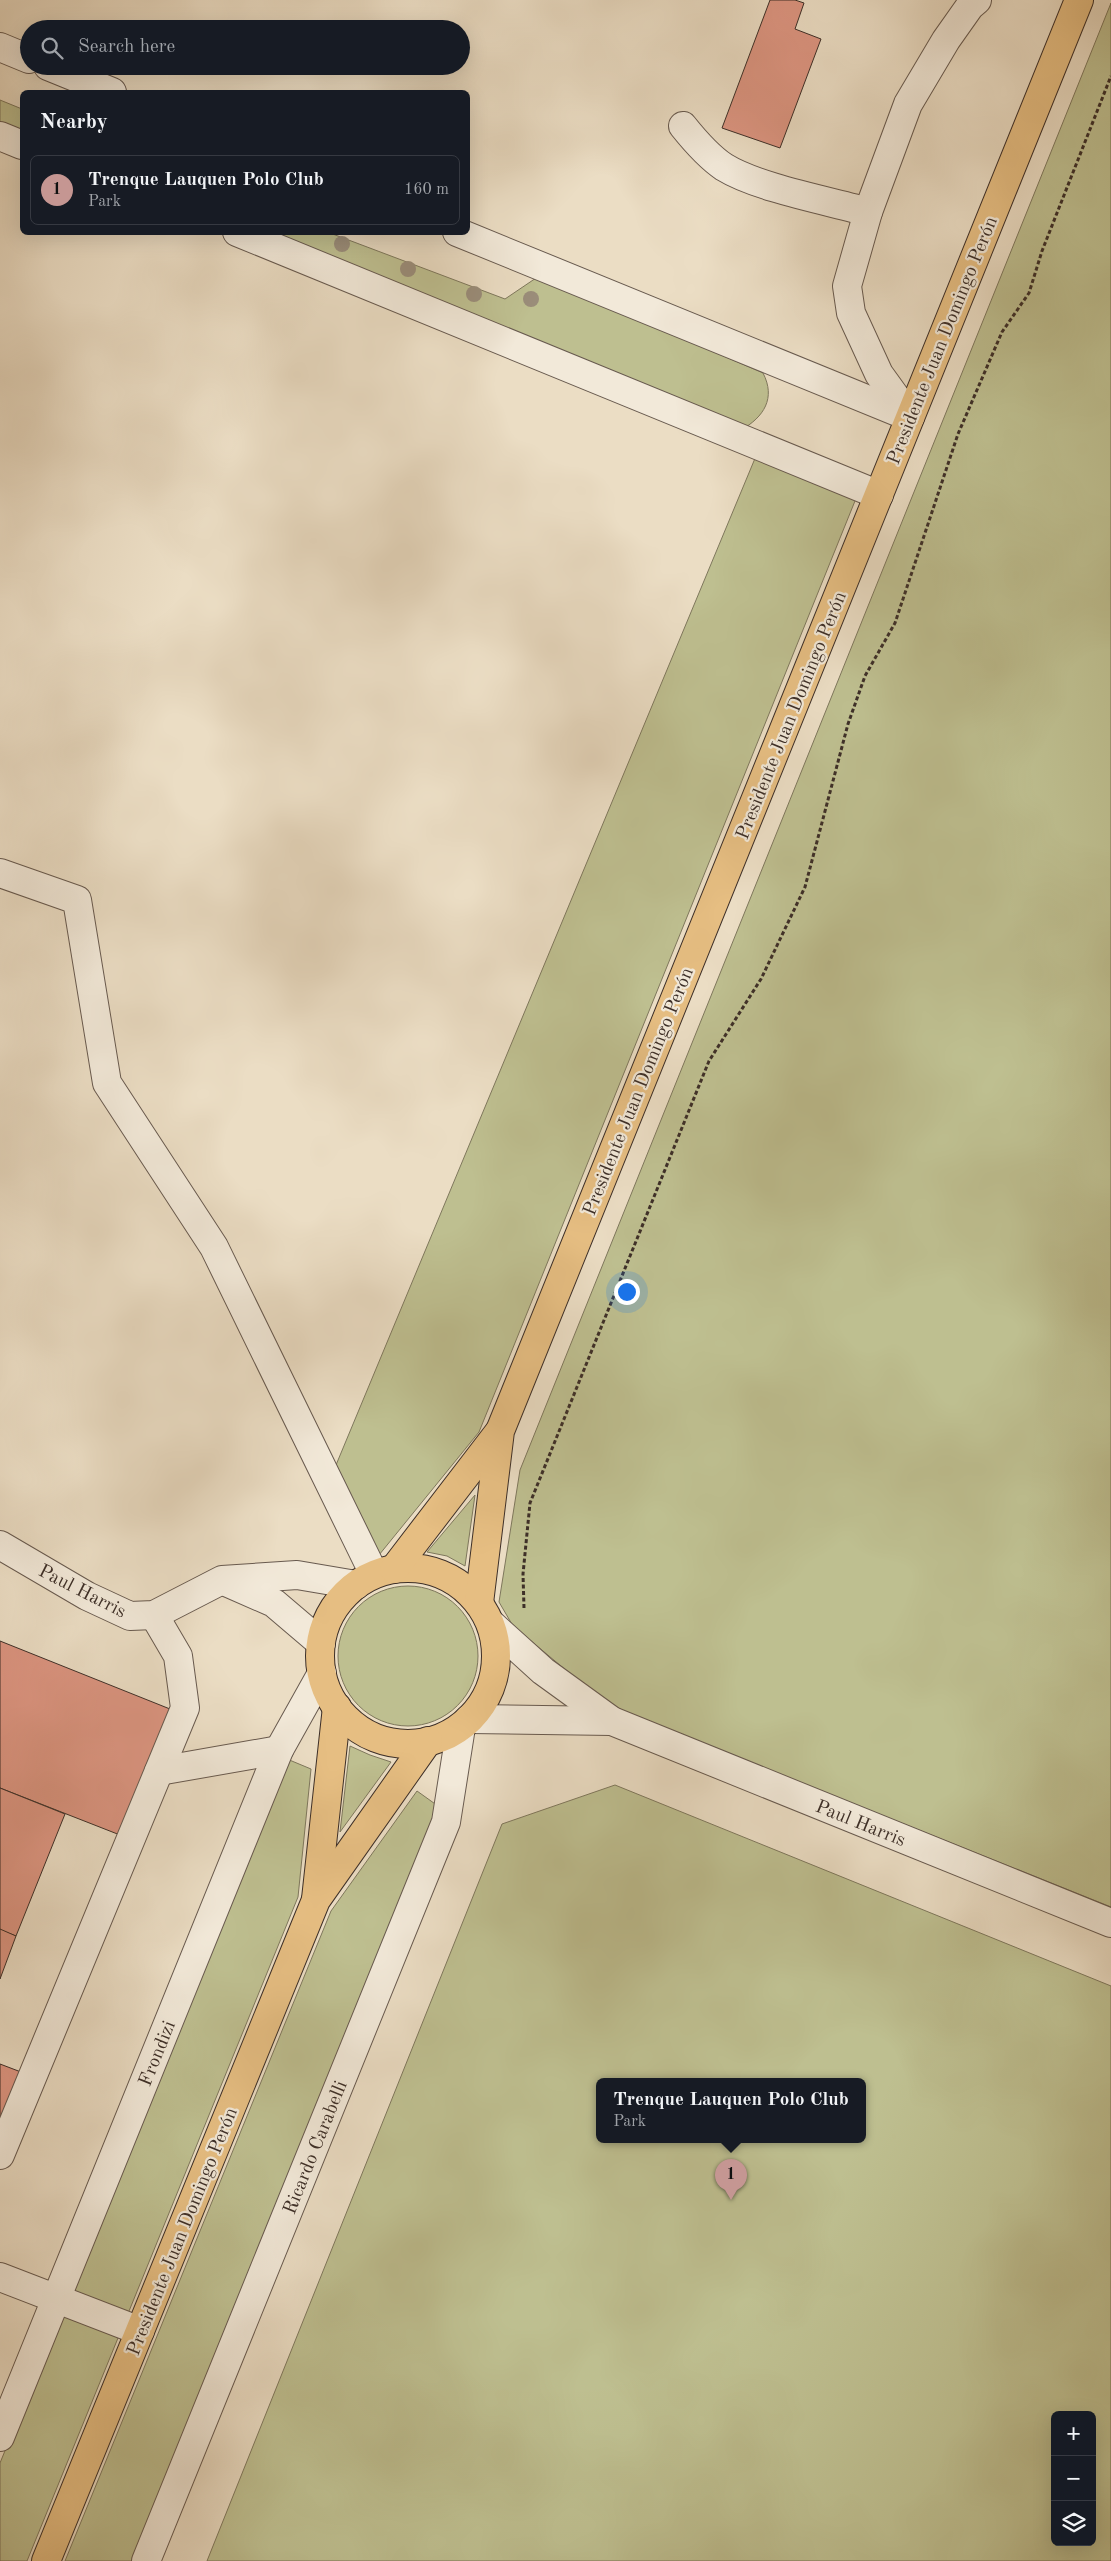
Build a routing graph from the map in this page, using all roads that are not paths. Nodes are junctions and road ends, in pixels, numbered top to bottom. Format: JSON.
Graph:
{"nodes":[{"id":1,"x":978,"y":0,"type":"edge"},
{"id":2,"x":1079,"y":0,"type":"edge"},
{"id":3,"x":0,"y":47,"type":"edge"},
{"id":4,"x":20,"y":55,"type":"edge"},
{"id":5,"x":70,"y":75,"type":"edge"},
{"id":6,"x":107,"y":90,"type":"edge"},
{"id":7,"x":683,"y":126,"type":"dead end"},
{"id":8,"x":0,"y":136,"type":"edge"},
{"id":9,"x":20,"y":144,"type":"edge"},
{"id":10,"x":868,"y":212,"type":"junction"},
{"id":11,"x":244,"y":235,"type":"edge"},
{"id":12,"x":464,"y":235,"type":"edge"},
{"id":13,"x":910,"y":417,"type":"junction"},
{"id":14,"x":879,"y":495,"type":"junction"},
{"id":15,"x":0,"y":873,"type":"edge"},
{"id":16,"x":500,"y":1430,"type":"junction"},
{"id":17,"x":0,"y":1544,"type":"edge"},
{"id":18,"x":375,"y":1576,"type":"junction"},
{"id":19,"x":222,"y":1580,"type":"junction"},
{"id":20,"x":485,"y":1614,"type":"junction"},
{"id":21,"x":154,"y":1615,"type":"junction"},
{"id":22,"x":321,"y":1643,"type":"junction"},
{"id":23,"x":322,"y":1674,"type":"junction"},
{"id":24,"x":337,"y":1707,"type":"junction"},
{"id":25,"x":612,"y":1721,"type":"junction"},
{"id":26,"x":465,"y":1723,"type":"junction"},
{"id":27,"x":428,"y":1741,"type":"junction"},
{"id":28,"x":279,"y":1750,"type":"junction"},
{"id":29,"x":159,"y":1771,"type":"junction"},
{"id":30,"x":316,"y":1900,"type":"junction"},
{"id":31,"x":1111,"y":1923,"type":"edge"},
{"id":32,"x":0,"y":2155,"type":"edge"},
{"id":33,"x":0,"y":2278,"type":"edge"},
{"id":34,"x":56,"y":2299,"type":"junction"},
{"id":35,"x":140,"y":2331,"type":"junction"},
{"id":36,"x":0,"y":2436,"type":"edge"},
{"id":37,"x":46,"y":2561,"type":"edge"},
{"id":38,"x":146,"y":2561,"type":"edge"}],
"edges":[{"from":1,"to":10,"type":"street"},
{"from":2,"to":13,"type":"main road","name":"Presidente Juan Domingo Perón"},
{"from":3,"to":4,"type":"street"},
{"from":5,"to":6,"type":"street"},
{"from":7,"to":10,"type":"street"},
{"from":8,"to":9,"type":"street"},
{"from":10,"to":13,"type":"street"},
{"from":11,"to":14,"type":"street"},
{"from":12,"to":13,"type":"street"},
{"from":13,"to":14,"type":"main road","name":"Presidente Juan Domingo Perón"},
{"from":14,"to":16,"type":"main road","name":"Presidente Juan Domingo Perón"},
{"from":15,"to":18,"type":"street"},
{"from":16,"to":18,"type":"main road","name":"Presidente Juan Domingo Perón"},
{"from":16,"to":20,"type":"main road","name":"Presidente Juan Domingo Perón"},
{"from":17,"to":21,"type":"street","name":"Paul Harris"},
{"from":18,"to":19,"type":"street","name":"Paul Harris"},
{"from":18,"to":20,"type":"main road"},
{"from":18,"to":22,"type":"main road"},
{"from":19,"to":21,"type":"street","name":"Paul Harris"},
{"from":19,"to":22,"type":"street"},
{"from":20,"to":25,"type":"street","name":"Paul Harris"},
{"from":20,"to":26,"type":"main road"},
{"from":21,"to":29,"type":"street"},
{"from":22,"to":23,"type":"main road"},
{"from":23,"to":24,"type":"main road"},
{"from":23,"to":28,"type":"street","name":"Frondizi"},
{"from":24,"to":27,"type":"main road"},
{"from":24,"to":30,"type":"main road","name":"Presidente Juan Domingo Perón"},
{"from":25,"to":26,"type":"street","name":"Paul Harris"},
{"from":25,"to":31,"type":"street","name":"Paul Harris"},
{"from":26,"to":27,"type":"main road"},
{"from":26,"to":38,"type":"street","name":"Ricardo Carabelli"},
{"from":27,"to":30,"type":"main road","name":"Presidente Juan Domingo Perón"},
{"from":28,"to":29,"type":"street"},
{"from":28,"to":34,"type":"street","name":"Frondizi"},
{"from":29,"to":32,"type":"street"},
{"from":30,"to":35,"type":"main road","name":"Presidente Juan Domingo Perón"},
{"from":33,"to":34,"type":"street"},
{"from":34,"to":35,"type":"street"},
{"from":34,"to":36,"type":"street","name":"Frondizi"},
{"from":35,"to":37,"type":"main road","name":"Presidente Juan Domingo Perón"}]}
